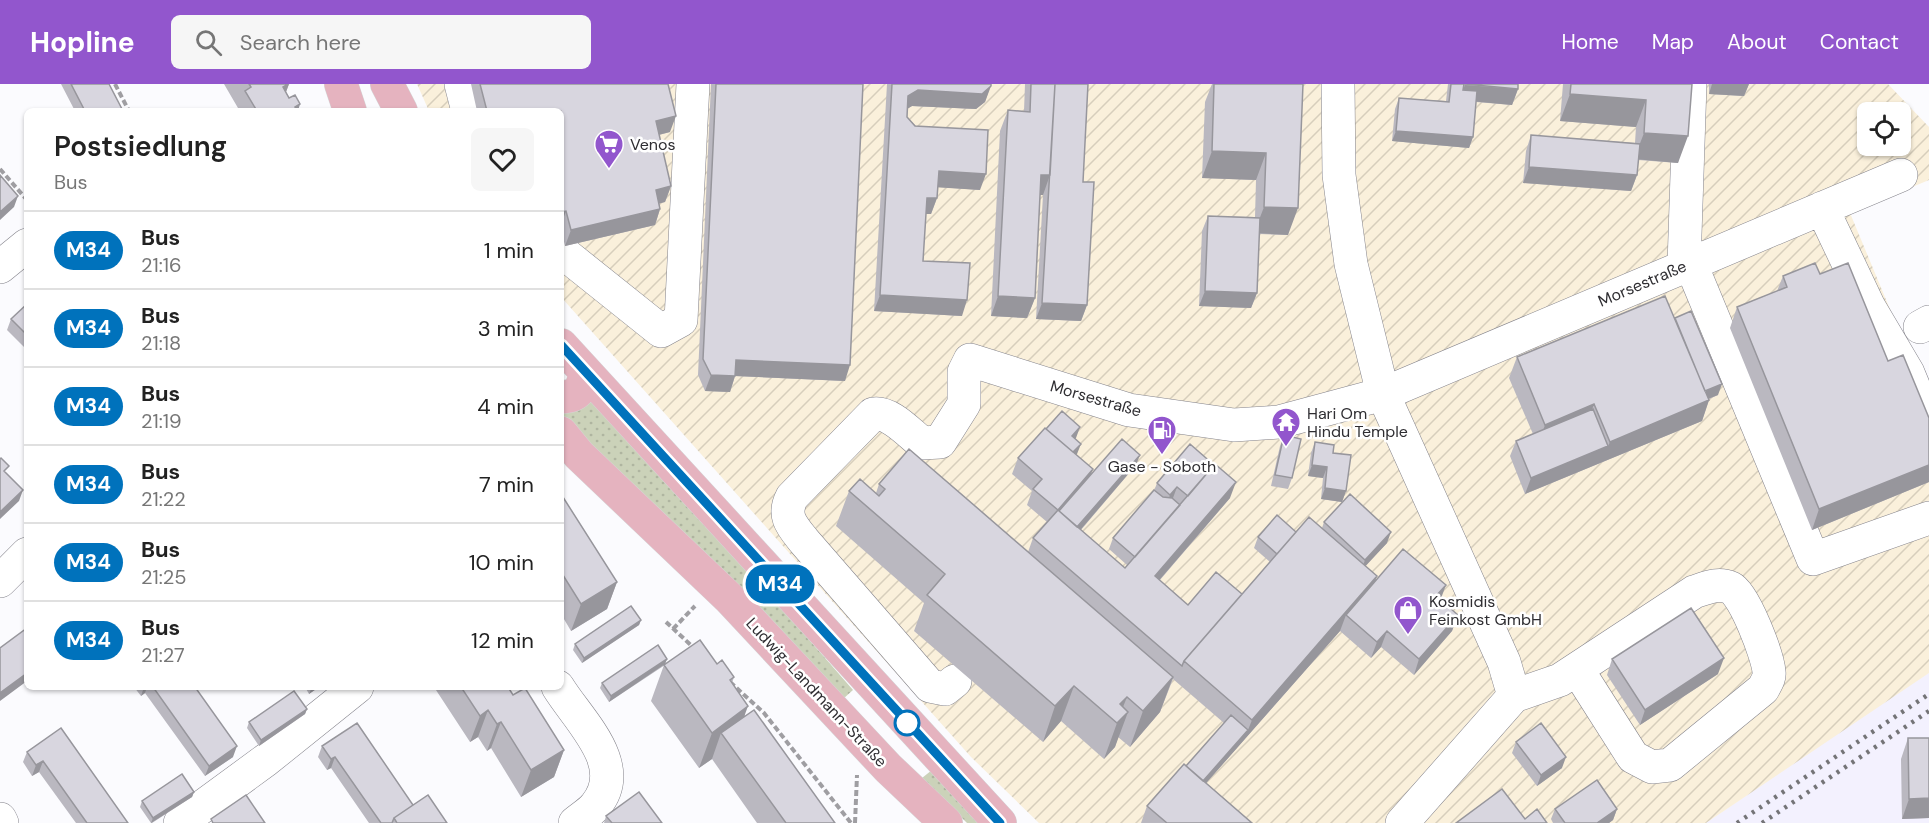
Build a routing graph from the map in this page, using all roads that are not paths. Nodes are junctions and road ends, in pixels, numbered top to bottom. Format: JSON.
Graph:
{"nodes":[{"id":1,"x":341,"y":84,"type":"edge"},
{"id":2,"x":387,"y":84,"type":"edge"},
{"id":3,"x":461,"y":84,"type":"edge"},
{"id":4,"x":693,"y":84,"type":"edge"},
{"id":5,"x":1338,"y":84,"type":"edge"},
{"id":6,"x":1690,"y":84,"type":"edge"},
{"id":7,"x":349,"y":108,"type":"edge"},
{"id":8,"x":399,"y":108,"type":"edge"},
{"id":9,"x":467,"y":108,"type":"edge"},
{"id":10,"x":1901,"y":175,"type":"dead end"},
{"id":11,"x":1822,"y":208,"type":"junction"},
{"id":12,"x":24,"y":247,"type":"edge"},
{"id":13,"x":564,"y":253,"type":"edge"},
{"id":14,"x":1687,"y":264,"type":"junction"},
{"id":15,"x":0,"y":267,"type":"edge"},
{"id":16,"x":564,"y":348,"type":"edge"},
{"id":17,"x":584,"y":370,"type":"junction"},
{"id":18,"x":1383,"y":394,"type":"junction"},
{"id":19,"x":564,"y":398,"type":"edge"},
{"id":20,"x":1929,"y":424,"type":"edge"},
{"id":21,"x":564,"y":436,"type":"edge"},
{"id":22,"x":1929,"y":518,"type":"edge"},
{"id":23,"x":24,"y":557,"type":"edge"},
{"id":24,"x":0,"y":581,"type":"edge"},
{"id":25,"x":1577,"y":669,"type":"junction"},
{"id":26,"x":955,"y":681,"type":"dead end"},
{"id":27,"x":353,"y":690,"type":"edge"},
{"id":28,"x":560,"y":690,"type":"edge"},
{"id":29,"x":1514,"y":696,"type":"junction"},
{"id":30,"x":608,"y":782,"type":"junction"},
{"id":31,"x":630,"y":807,"type":"edge"},
{"id":32,"x":180,"y":823,"type":"edge"},
{"id":33,"x":575,"y":823,"type":"edge"},
{"id":34,"x":946,"y":823,"type":"edge"},
{"id":35,"x":1000,"y":823,"type":"edge"},
{"id":36,"x":1402,"y":823,"type":"edge"}],
"edges":[{"from":1,"to":7,"type":"main road"},
{"from":2,"to":8,"type":"main road"},
{"from":3,"to":9,"type":"street"},
{"from":4,"to":13,"type":"street"},
{"from":5,"to":18,"type":"street"},
{"from":6,"to":14,"type":"street"},
{"from":10,"to":11,"type":"street","name":"Morsestraße"},
{"from":11,"to":14,"type":"street","name":"Morsestraße"},
{"from":11,"to":20,"type":"street"},
{"from":12,"to":15,"type":"street"},
{"from":14,"to":18,"type":"street","name":"Morsestraße"},
{"from":14,"to":22,"type":"street"},
{"from":16,"to":17,"type":"main road"},
{"from":17,"to":19,"type":"main road"},
{"from":17,"to":35,"type":"main road"},
{"from":18,"to":26,"type":"street","name":"Morsestraße"},
{"from":18,"to":29,"type":"street"},
{"from":21,"to":34,"type":"main road","name":"Ludwig-Landmann-Straße"},
{"from":23,"to":24,"type":"street"},
{"from":25,"to":25,"type":"street"},
{"from":25,"to":29,"type":"street"},
{"from":27,"to":32,"type":"street"},
{"from":28,"to":30,"type":"street"},
{"from":29,"to":36,"type":"street"},
{"from":30,"to":31,"type":"street"},
{"from":30,"to":33,"type":"street"}]}
